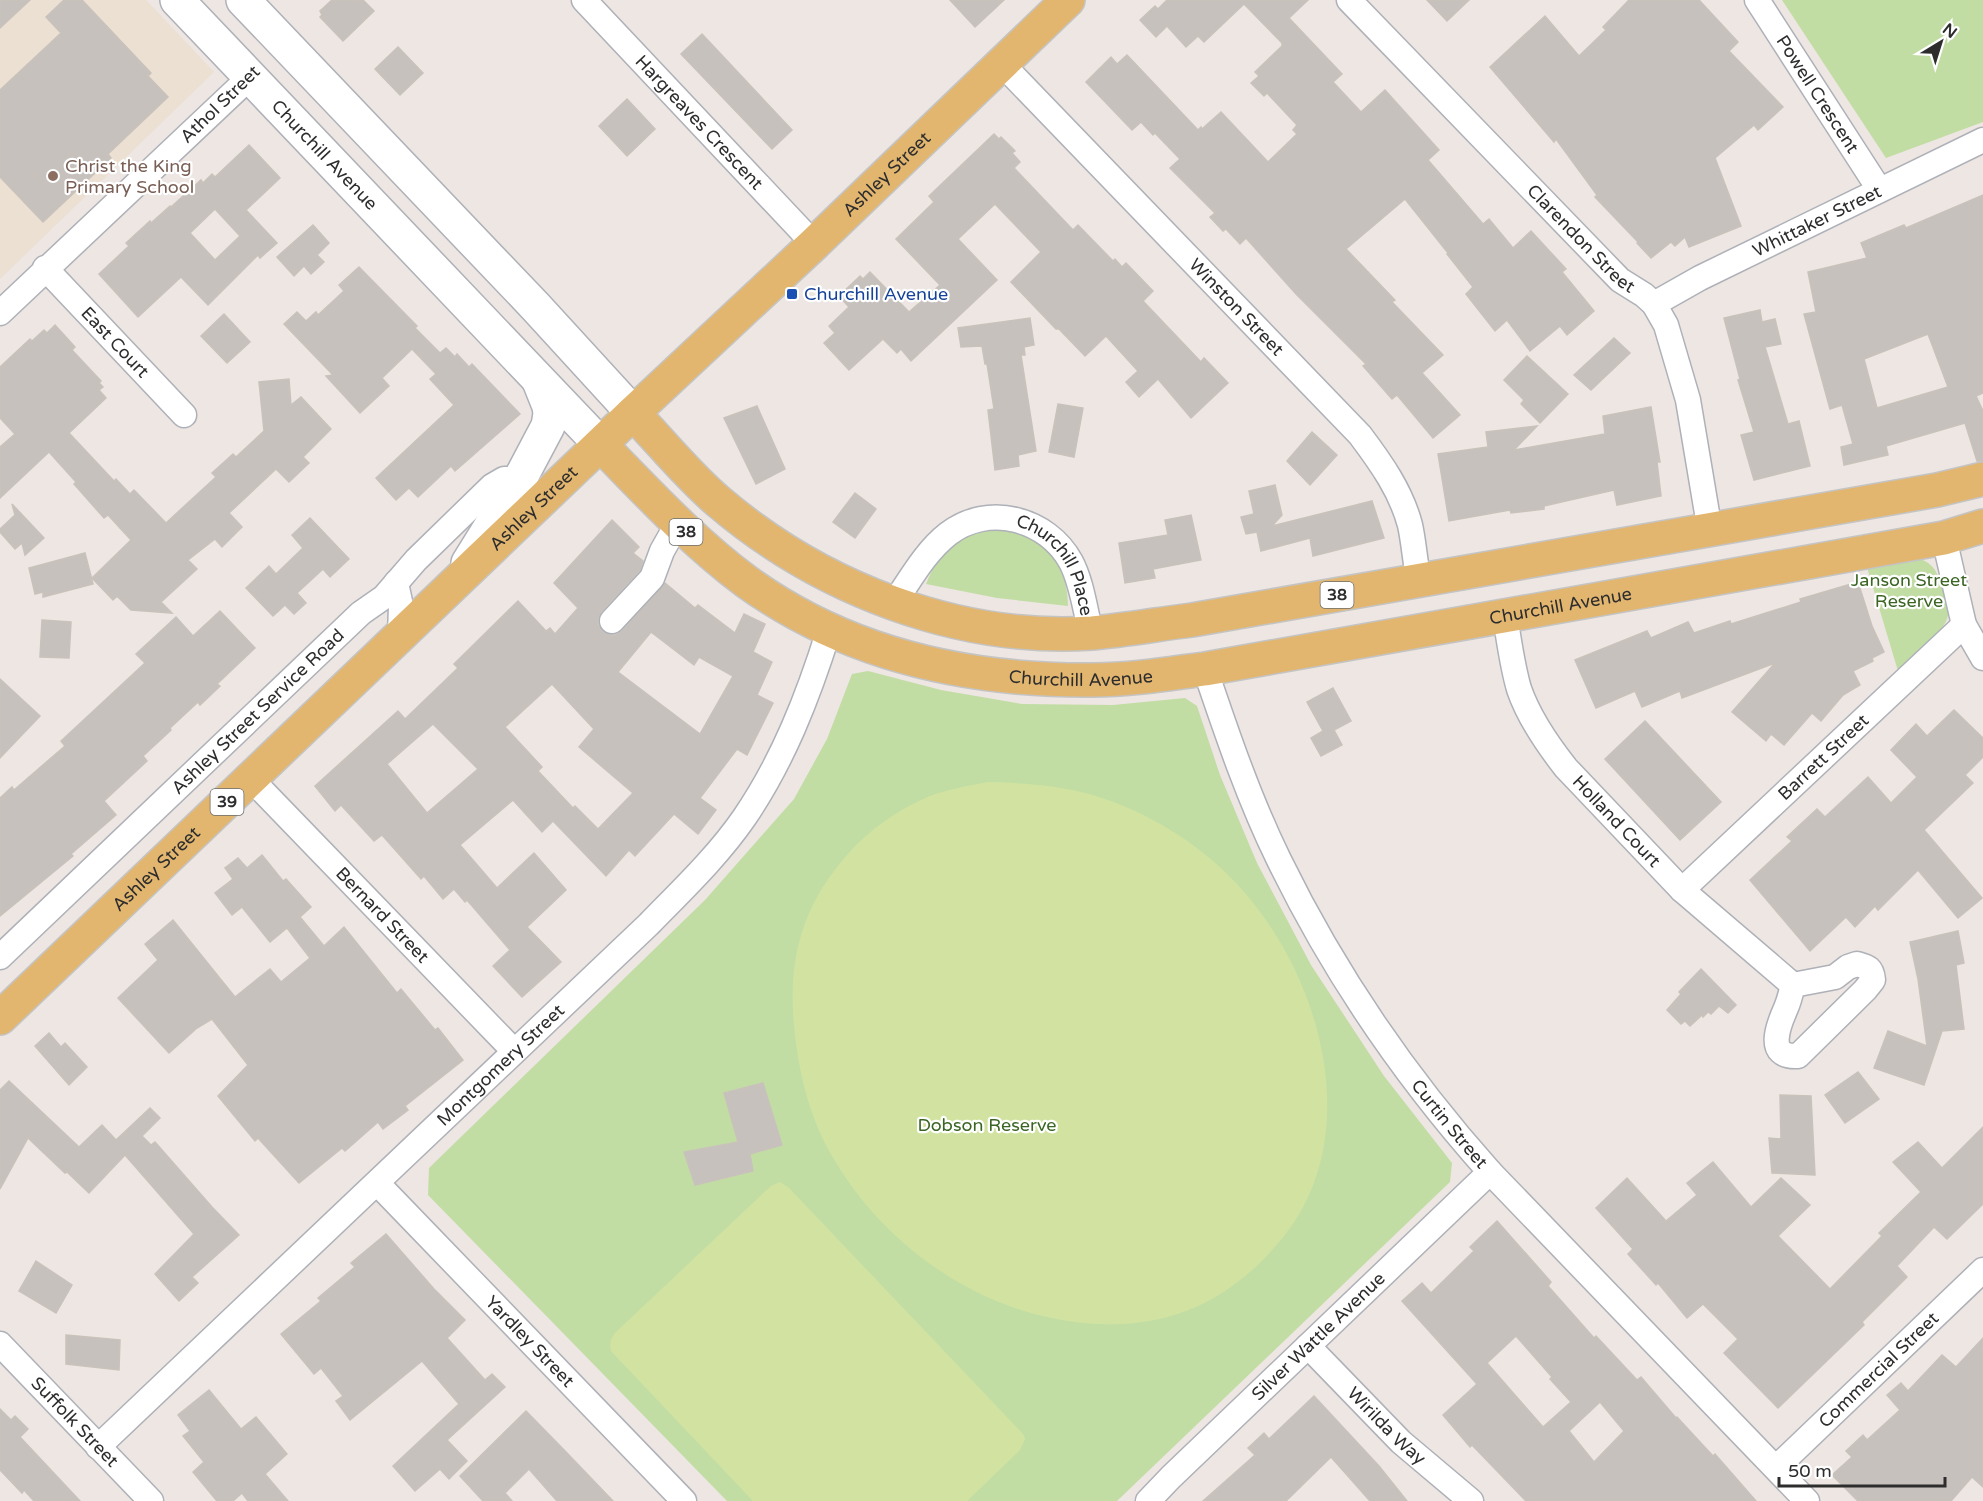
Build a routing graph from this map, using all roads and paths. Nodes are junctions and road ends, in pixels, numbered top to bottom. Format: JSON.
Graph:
{"nodes":[{"id":1,"x":177,"y":0,"type":"edge"},
{"id":2,"x":243,"y":0,"type":"edge"},
{"id":3,"x":584,"y":0,"type":"edge"},
{"id":4,"x":1068,"y":0,"type":"edge"},
{"id":5,"x":1349,"y":0,"type":"edge"},
{"id":6,"x":1757,"y":0,"type":"edge"},
{"id":7,"x":282,"y":43,"type":"junction"},
{"id":8,"x":1001,"y":63,"type":"junction"},
{"id":9,"x":250,"y":77,"type":"junction"},
{"id":10,"x":1983,"y":141,"type":"edge"},
{"id":11,"x":1879,"y":189,"type":"junction"},
{"id":12,"x":814,"y":244,"type":"junction"},
{"id":13,"x":45,"y":268,"type":"junction"},
{"id":14,"x":1654,"y":304,"type":"junction"},
{"id":15,"x":0,"y":313,"type":"edge"},
{"id":16,"x":538,"y":380,"type":"junction"},
{"id":17,"x":633,"y":413,"type":"junction"},
{"id":18,"x":184,"y":415,"type":"dead end"},
{"id":19,"x":601,"y":445,"type":"junction"},
{"id":20,"x":520,"y":479,"type":"junction"},
{"id":21,"x":1983,"y":479,"type":"edge"},
{"id":22,"x":1937,"y":490,"type":"junction"},
{"id":23,"x":680,"y":526,"type":"junction"},
{"id":24,"x":1983,"y":526,"type":"edge"},
{"id":25,"x":1710,"y":531,"type":"junction"},
{"id":26,"x":1944,"y":538,"type":"junction"},
{"id":27,"x":1457,"y":575,"type":"junction"},
{"id":28,"x":1716,"y":578,"type":"junction"},
{"id":29,"x":1419,"y":581,"type":"junction"},
{"id":30,"x":842,"y":582,"type":"junction"},
{"id":31,"x":396,"y":583,"type":"junction"},
{"id":32,"x":454,"y":585,"type":"junction"},
{"id":33,"x":894,"y":603,"type":"junction"},
{"id":34,"x":1505,"y":616,"type":"junction"},
{"id":35,"x":1192,"y":620,"type":"junction"},
{"id":36,"x":612,"y":621,"type":"dead end"},
{"id":37,"x":1464,"y":622,"type":"junction"},
{"id":38,"x":1964,"y":625,"type":"junction"},
{"id":39,"x":829,"y":630,"type":"junction"},
{"id":40,"x":1091,"y":633,"type":"junction"},
{"id":41,"x":400,"y":636,"type":"junction"},
{"id":42,"x":866,"y":645,"type":"junction"},
{"id":43,"x":1983,"y":658,"type":"edge"},
{"id":44,"x":1205,"y":669,"type":"junction"},
{"id":45,"x":1093,"y":680,"type":"junction"},
{"id":46,"x":251,"y":779,"type":"junction"},
{"id":47,"x":1682,"y":890,"type":"junction"},
{"id":48,"x":0,"y":957,"type":"edge"},
{"id":49,"x":1793,"y":985,"type":"dead end"},
{"id":50,"x":0,"y":1018,"type":"edge"},
{"id":51,"x":514,"y":1051,"type":"junction"},
{"id":52,"x":1490,"y":1172,"type":"junction"},
{"id":53,"x":376,"y":1183,"type":"junction"},
{"id":54,"x":1983,"y":1270,"type":"edge"},
{"id":55,"x":0,"y":1344,"type":"edge"},
{"id":56,"x":1308,"y":1346,"type":"junction"},
{"id":57,"x":98,"y":1447,"type":"junction"},
{"id":58,"x":1776,"y":1468,"type":"junction"},
{"id":59,"x":151,"y":1501,"type":"edge"},
{"id":60,"x":684,"y":1501,"type":"edge"},
{"id":61,"x":1148,"y":1501,"type":"edge"},
{"id":62,"x":1471,"y":1501,"type":"edge"},
{"id":63,"x":1807,"y":1501,"type":"edge"}],
"edges":[{"from":1,"to":9,"type":"main road","name":"Churchill Avenue","number":"38"},
{"from":2,"to":7,"type":"main road","number":"38"},
{"from":3,"to":12,"type":"street","name":"Hargreaves Crescent"},
{"from":4,"to":8,"type":"main road","name":"Ashley Street"},
{"from":5,"to":14,"type":"street","name":"Clarendon Street"},
{"from":6,"to":11,"type":"street","name":"Powell Crescent"},
{"from":7,"to":9,"type":"main road","name":"Athol Street"},
{"from":7,"to":17,"type":"main road","number":"38"},
{"from":8,"to":12,"type":"main road","name":"Ashley Street"},
{"from":8,"to":29,"type":"street","name":"Winston Street"},
{"from":9,"to":13,"type":"street","name":"Athol Street"},
{"from":9,"to":16,"type":"main road","name":"Churchill Avenue","number":"38"},
{"from":10,"to":11,"type":"street","name":"Whittaker Street"},
{"from":11,"to":14,"type":"street","name":"Whittaker Street"},
{"from":12,"to":17,"type":"main road","name":"Ashley Street"},
{"from":13,"to":15,"type":"street","name":"Athol Street"},
{"from":13,"to":18,"type":"street","name":"East Court"},
{"from":14,"to":25,"type":"street","name":"Clarendon Street"},
{"from":16,"to":19,"type":"main road","name":"Churchill Avenue","number":"38"},
{"from":16,"to":20,"type":"main road"},
{"from":17,"to":19,"type":"main road","name":"Ashley Street","number":"39"},
{"from":17,"to":30,"type":"main road","number":"38"},
{"from":19,"to":23,"type":"main road","name":"Churchill Avenue","number":"38"},
{"from":19,"to":32,"type":"main road","name":"Ashley Street","number":"39"},
{"from":20,"to":31,"type":"street","name":"Ashley Street Service Road"},
{"from":20,"to":32,"type":"main road"},
{"from":21,"to":22,"type":"main road","number":"38"},
{"from":22,"to":25,"type":"main road","number":"38"},
{"from":22,"to":26,"type":"main road"},
{"from":23,"to":36,"type":"street"},
{"from":23,"to":39,"type":"main road","name":"Churchill Avenue","number":"38"},
{"from":24,"to":26,"type":"main road","name":"Churchill Avenue","number":"38"},
{"from":25,"to":27,"type":"main road","number":"38"},
{"from":25,"to":28,"type":"main road"},
{"from":26,"to":28,"type":"main road","name":"Churchill Avenue","number":"38"},
{"from":26,"to":38,"type":"street"},
{"from":27,"to":29,"type":"main road","number":"38"},
{"from":27,"to":37,"type":"main road"},
{"from":28,"to":34,"type":"main road","name":"Churchill Avenue","number":"38"},
{"from":29,"to":35,"type":"main road","number":"38"},
{"from":30,"to":33,"type":"main road","number":"38"},
{"from":30,"to":39,"type":"main road"},
{"from":31,"to":41,"type":"street"},
{"from":31,"to":48,"type":"street","name":"Ashley Street Service Road"},
{"from":32,"to":41,"type":"main road","name":"Ashley Street","number":"39"},
{"from":33,"to":40,"type":"main road","number":"38"},
{"from":33,"to":40,"type":"street","name":"Churchill Place"},
{"from":33,"to":42,"type":"main road"},
{"from":34,"to":37,"type":"main road","name":"Churchill Avenue","number":"38"},
{"from":34,"to":47,"type":"street","name":"Holland Court"},
{"from":35,"to":40,"type":"main road","number":"38"},
{"from":35,"to":44,"type":"main road"},
{"from":37,"to":44,"type":"main road","name":"Churchill Avenue","number":"38"},
{"from":38,"to":43,"type":"street"},
{"from":38,"to":47,"type":"street","name":"Barrett Street"},
{"from":39,"to":42,"type":"main road","name":"Churchill Avenue","number":"38"},
{"from":39,"to":51,"type":"street","name":"Montgomery Street"},
{"from":40,"to":45,"type":"main road"},
{"from":41,"to":46,"type":"main road","name":"Ashley Street","number":"39"},
{"from":42,"to":45,"type":"main road","name":"Churchill Avenue","number":"38"},
{"from":44,"to":45,"type":"main road","name":"Churchill Avenue","number":"38"},
{"from":44,"to":52,"type":"street","name":"Curtin Street"},
{"from":46,"to":50,"type":"main road","name":"Ashley Street","number":"39"},
{"from":46,"to":51,"type":"street","name":"Bernard Street"},
{"from":47,"to":49,"type":"street","name":"Holland Court"},
{"from":51,"to":53,"type":"street","name":"Montgomery Street"},
{"from":52,"to":56,"type":"street","name":"Silver Wattle Avenue"},
{"from":52,"to":58,"type":"street","name":"Curtin Street"},
{"from":53,"to":57,"type":"street","name":"Montgomery Street"},
{"from":53,"to":60,"type":"street","name":"Yardley Street"},
{"from":54,"to":58,"type":"street","name":"Commercial Street"},
{"from":55,"to":57,"type":"street","name":"Suffolk Street"},
{"from":56,"to":61,"type":"street","name":"Silver Wattle Avenue"},
{"from":56,"to":62,"type":"street","name":"Wirilda Way"},
{"from":57,"to":59,"type":"street","name":"Suffolk Street"},
{"from":58,"to":63,"type":"street","name":"Curtin Street"}]}
